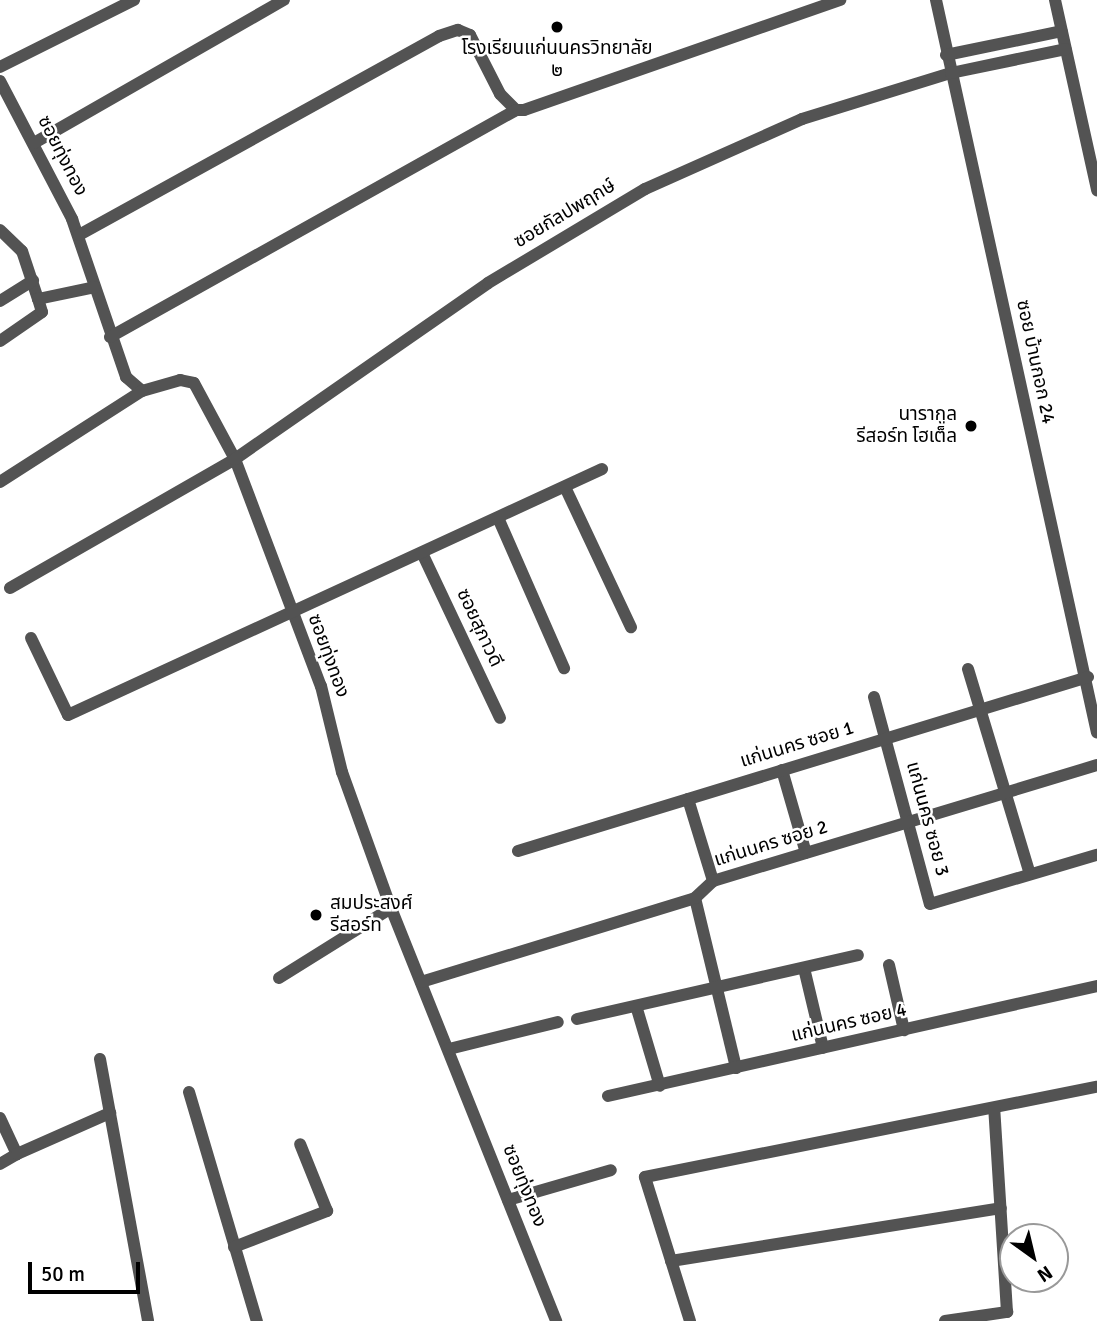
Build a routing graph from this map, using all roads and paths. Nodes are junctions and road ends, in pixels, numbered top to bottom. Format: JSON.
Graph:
{"nodes":[{"id":1,"x":134,"y":0,"type":"edge"},
{"id":2,"x":284,"y":0,"type":"edge"},
{"id":3,"x":840,"y":0,"type":"edge"},
{"id":4,"x":936,"y":0,"type":"edge"},
{"id":5,"x":1055,"y":0,"type":"edge"},
{"id":6,"x":1062,"y":31,"type":"junction"},
{"id":7,"x":1066,"y":49,"type":"junction"},
{"id":8,"x":946,"y":55,"type":"junction"},
{"id":9,"x":0,"y":67,"type":"edge"},
{"id":10,"x":951,"y":73,"type":"junction"},
{"id":11,"x":0,"y":81,"type":"edge"},
{"id":12,"x":516,"y":110,"type":"junction"},
{"id":13,"x":34,"y":143,"type":"junction"},
{"id":14,"x":1097,"y":190,"type":"edge"},
{"id":15,"x":0,"y":230,"type":"edge"},
{"id":16,"x":79,"y":235,"type":"junction"},
{"id":17,"x":33,"y":280,"type":"junction"},
{"id":18,"x":95,"y":287,"type":"junction"},
{"id":19,"x":38,"y":299,"type":"junction"},
{"id":20,"x":0,"y":301,"type":"edge"},
{"id":21,"x":110,"y":337,"type":"junction"},
{"id":22,"x":0,"y":341,"type":"edge"},
{"id":23,"x":142,"y":391,"type":"junction"},
{"id":24,"x":235,"y":459,"type":"junction"},
{"id":25,"x":602,"y":469,"type":"dead end"},
{"id":26,"x":0,"y":482,"type":"edge"},
{"id":27,"x":565,"y":487,"type":"junction"},
{"id":28,"x":499,"y":520,"type":"junction"},
{"id":29,"x":423,"y":555,"type":"junction"},
{"id":30,"x":10,"y":588,"type":"dead end"},
{"id":31,"x":293,"y":615,"type":"junction"},
{"id":32,"x":631,"y":627,"type":"dead end"},
{"id":33,"x":31,"y":638,"type":"dead end"},
{"id":34,"x":564,"y":668,"type":"dead end"},
{"id":35,"x":968,"y":669,"type":"dead end"},
{"id":36,"x":1088,"y":677,"type":"junction"},
{"id":37,"x":874,"y":698,"type":"dead end"},
{"id":38,"x":980,"y":709,"type":"junction"},
{"id":39,"x":500,"y":718,"type":"dead end"},
{"id":40,"x":1096,"y":724,"type":"edge"},
{"id":41,"x":886,"y":739,"type":"junction"},
{"id":42,"x":1097,"y":765,"type":"edge"},
{"id":43,"x":782,"y":770,"type":"junction"},
{"id":44,"x":1005,"y":792,"type":"junction"},
{"id":45,"x":688,"y":799,"type":"junction"},
{"id":46,"x":908,"y":822,"type":"junction"},
{"id":47,"x":518,"y":851,"type":"dead end"},
{"id":48,"x":806,"y":853,"type":"junction"},
{"id":49,"x":1097,"y":855,"type":"edge"},
{"id":50,"x":1030,"y":874,"type":"junction"},
{"id":51,"x":713,"y":881,"type":"junction"},
{"id":52,"x":695,"y":898,"type":"junction"},
{"id":53,"x":391,"y":908,"type":"junction"},
{"id":54,"x":858,"y":955,"type":"dead end"},
{"id":55,"x":889,"y":965,"type":"dead end"},
{"id":56,"x":804,"y":968,"type":"junction"},
{"id":57,"x":279,"y":978,"type":"dead end"},
{"id":58,"x":421,"y":982,"type":"junction"},
{"id":59,"x":1097,"y":986,"type":"edge"},
{"id":60,"x":713,"y":990,"type":"junction"},
{"id":61,"x":637,"y":1009,"type":"junction"},
{"id":62,"x":577,"y":1019,"type":"dead end"},
{"id":63,"x":558,"y":1022,"type":"dead end"},
{"id":64,"x":904,"y":1030,"type":"junction"},
{"id":65,"x":823,"y":1048,"type":"junction"},
{"id":66,"x":449,"y":1049,"type":"junction"},
{"id":67,"x":100,"y":1059,"type":"dead end"},
{"id":68,"x":736,"y":1068,"type":"junction"},
{"id":69,"x":660,"y":1086,"type":"junction"},
{"id":70,"x":1097,"y":1087,"type":"edge"},
{"id":71,"x":189,"y":1092,"type":"dead end"},
{"id":72,"x":608,"y":1097,"type":"dead end"},
{"id":73,"x":994,"y":1108,"type":"junction"},
{"id":74,"x":110,"y":1113,"type":"junction"},
{"id":75,"x":0,"y":1118,"type":"edge"},
{"id":76,"x":300,"y":1144,"type":"dead end"},
{"id":77,"x":17,"y":1154,"type":"junction"},
{"id":78,"x":0,"y":1164,"type":"edge"},
{"id":79,"x":611,"y":1170,"type":"dead end"},
{"id":80,"x":508,"y":1200,"type":"junction"},
{"id":81,"x":1001,"y":1208,"type":"junction"},
{"id":82,"x":234,"y":1247,"type":"junction"},
{"id":83,"x":671,"y":1261,"type":"junction"},
{"id":84,"x":148,"y":1321,"type":"edge"},
{"id":85,"x":257,"y":1321,"type":"edge"},
{"id":86,"x":556,"y":1321,"type":"edge"},
{"id":87,"x":690,"y":1321,"type":"edge"},
{"id":88,"x":945,"y":1321,"type":"edge"}],
"edges":[{"from":1,"to":9,"type":"street"},
{"from":2,"to":13,"type":"street"},
{"from":3,"to":12,"type":"street"},
{"from":4,"to":8,"type":"street","name":"ซอย บ้านกอก 24"},
{"from":5,"to":6,"type":"street"},
{"from":6,"to":7,"type":"street"},
{"from":6,"to":8,"type":"street"},
{"from":7,"to":10,"type":"street","name":"ซอยกัลปพฤกษ์"},
{"from":7,"to":14,"type":"street"},
{"from":8,"to":10,"type":"street","name":"ซอย บ้านกอก 24"},
{"from":10,"to":24,"type":"street","name":"ซอยกัลปพฤกษ์"},
{"from":10,"to":36,"type":"street","name":"ซอย บ้านกอก 24"},
{"from":11,"to":13,"type":"street","name":"ซอยทุ่งทอง"},
{"from":12,"to":16,"type":"street"},
{"from":12,"to":21,"type":"street"},
{"from":13,"to":16,"type":"street","name":"ซอยทุ่งทอง"},
{"from":15,"to":17,"type":"street"},
{"from":16,"to":18,"type":"street","name":"ซอยทุ่งทอง"},
{"from":17,"to":19,"type":"street"},
{"from":17,"to":20,"type":"street"},
{"from":18,"to":19,"type":"street"},
{"from":18,"to":21,"type":"street","name":"ซอยทุ่งทอง"},
{"from":19,"to":22,"type":"street"},
{"from":21,"to":23,"type":"street","name":"ซอยทุ่งทอง"},
{"from":23,"to":24,"type":"street","name":"ซอยทุ่งทอง"},
{"from":23,"to":26,"type":"street"},
{"from":24,"to":30,"type":"street","name":"ซอยกัลปพฤกษ์"},
{"from":24,"to":31,"type":"street","name":"ซอยทุ่งทอง"},
{"from":25,"to":27,"type":"street"},
{"from":27,"to":28,"type":"street"},
{"from":27,"to":32,"type":"street"},
{"from":28,"to":29,"type":"street"},
{"from":28,"to":34,"type":"street"},
{"from":29,"to":31,"type":"street"},
{"from":29,"to":39,"type":"street","name":"ซอยสุภาวดี"},
{"from":31,"to":33,"type":"street"},
{"from":31,"to":53,"type":"street","name":"ซอยทุ่งทอง"},
{"from":35,"to":38,"type":"street"},
{"from":36,"to":38,"type":"street","name":"แก่นนคร ซอย 1"},
{"from":36,"to":40,"type":"street","name":"ซอย บ้านกอก 24"},
{"from":37,"to":41,"type":"street","name":"แก่นนคร ซอย 3"},
{"from":38,"to":41,"type":"street","name":"แก่นนคร ซอย 1"},
{"from":38,"to":44,"type":"street"},
{"from":41,"to":43,"type":"street","name":"แก่นนคร ซอย 1"},
{"from":41,"to":46,"type":"street","name":"แก่นนคร ซอย 3"},
{"from":42,"to":44,"type":"street","name":"แก่นนคร ซอย 2"},
{"from":43,"to":45,"type":"street","name":"แก่นนคร ซอย 1"},
{"from":43,"to":48,"type":"street"},
{"from":44,"to":46,"type":"street","name":"แก่นนคร ซอย 2"},
{"from":44,"to":50,"type":"street"},
{"from":45,"to":47,"type":"street","name":"แก่นนคร ซอย 1"},
{"from":45,"to":51,"type":"street"},
{"from":46,"to":48,"type":"street","name":"แก่นนคร ซอย 2"},
{"from":46,"to":50,"type":"street","name":"แก่นนคร ซอย 3"},
{"from":48,"to":51,"type":"street","name":"แก่นนคร ซอย 2"},
{"from":49,"to":50,"type":"street","name":"แก่นนคร ซอย 3"},
{"from":51,"to":52,"type":"street","name":"แก่นนคร ซอย 2"},
{"from":52,"to":58,"type":"street","name":"แก่นนคร ซอย 2"},
{"from":52,"to":60,"type":"street"},
{"from":53,"to":57,"type":"street"},
{"from":53,"to":58,"type":"street","name":"ซอยทุ่งทอง"},
{"from":54,"to":56,"type":"street"},
{"from":55,"to":64,"type":"street"},
{"from":56,"to":60,"type":"street"},
{"from":56,"to":65,"type":"street"},
{"from":58,"to":66,"type":"street","name":"ซอยทุ่งทอง"},
{"from":59,"to":64,"type":"street","name":"แก่นนคร ซอย 4"},
{"from":60,"to":61,"type":"street"},
{"from":60,"to":68,"type":"street"},
{"from":61,"to":62,"type":"street"},
{"from":61,"to":69,"type":"street"},
{"from":63,"to":66,"type":"street"},
{"from":64,"to":65,"type":"street","name":"แก่นนคร ซอย 4"},
{"from":65,"to":68,"type":"street","name":"แก่นนคร ซอย 4"},
{"from":66,"to":80,"type":"street","name":"ซอยทุ่งทอง"},
{"from":67,"to":74,"type":"street"},
{"from":68,"to":69,"type":"street","name":"แก่นนคร ซอย 4"},
{"from":69,"to":72,"type":"street","name":"แก่นนคร ซอย 4"},
{"from":70,"to":73,"type":"street"},
{"from":71,"to":82,"type":"street"},
{"from":73,"to":81,"type":"street"},
{"from":73,"to":83,"type":"street"},
{"from":74,"to":77,"type":"street"},
{"from":74,"to":84,"type":"street"},
{"from":75,"to":77,"type":"street"},
{"from":76,"to":82,"type":"street"},
{"from":77,"to":78,"type":"street"},
{"from":79,"to":80,"type":"street"},
{"from":80,"to":86,"type":"street","name":"ซอยทุ่งทอง"},
{"from":81,"to":83,"type":"street"},
{"from":81,"to":88,"type":"street"},
{"from":82,"to":85,"type":"street"},
{"from":83,"to":87,"type":"street"}]}
